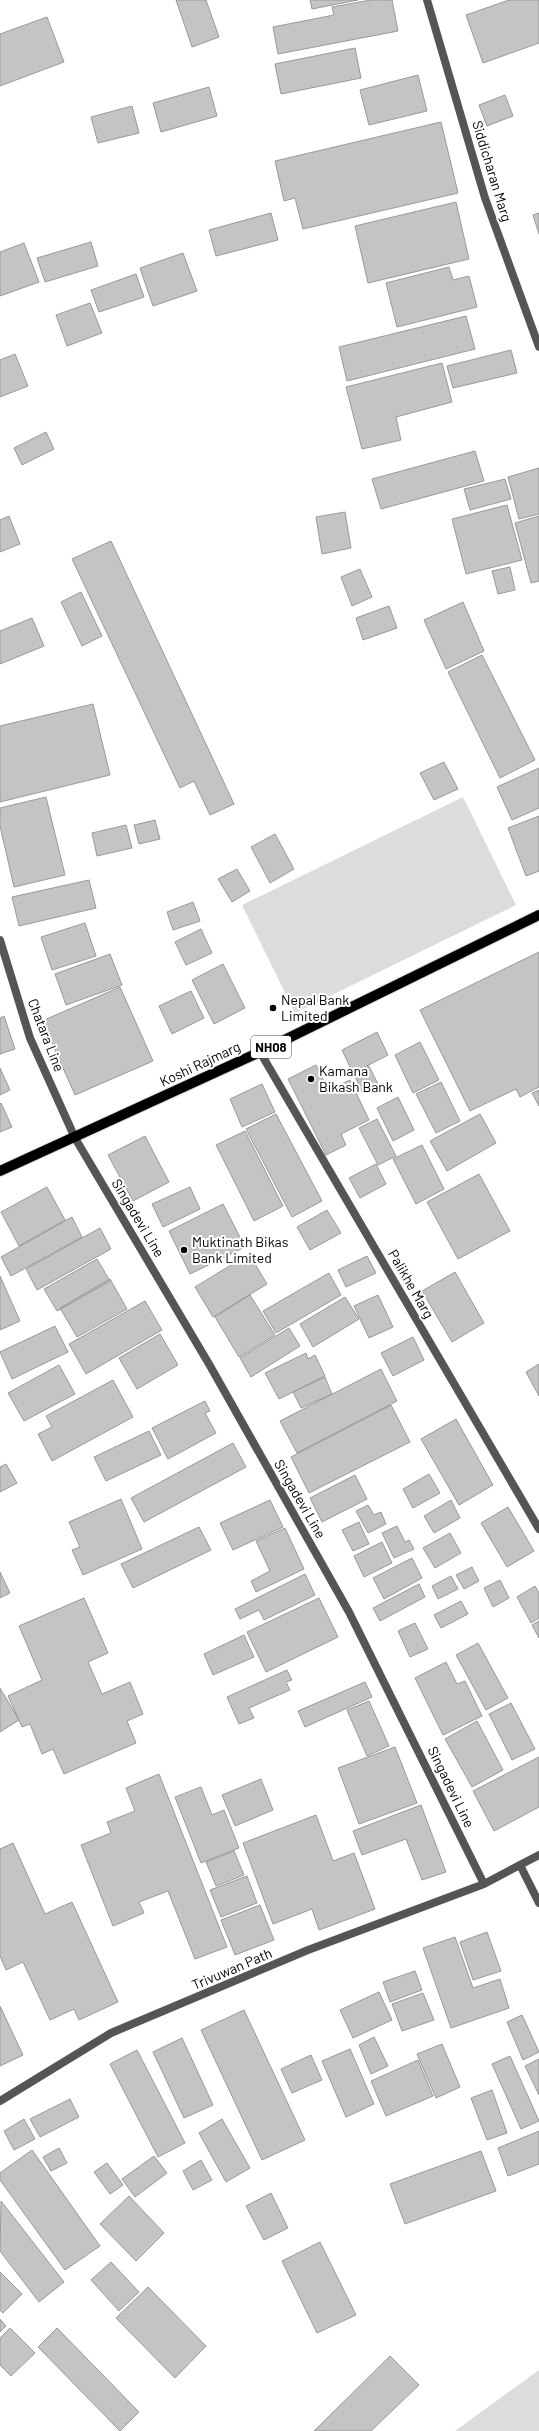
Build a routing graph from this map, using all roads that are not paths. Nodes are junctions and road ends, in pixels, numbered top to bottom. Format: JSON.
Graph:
{"nodes":[{"id":1,"x":427,"y":0,"type":"edge"},
{"id":2,"x":539,"y":347,"type":"edge"},
{"id":3,"x":539,"y":915,"type":"edge"},
{"id":4,"x":0,"y":940,"type":"edge"},
{"id":5,"x":260,"y":1052,"type":"junction"},
{"id":6,"x":75,"y":1138,"type":"junction"},
{"id":7,"x":0,"y":1171,"type":"edge"},
{"id":8,"x":539,"y":1529,"type":"edge"},
{"id":9,"x":539,"y":1855,"type":"edge"},
{"id":10,"x":520,"y":1865,"type":"junction"},
{"id":11,"x":484,"y":1884,"type":"junction"},
{"id":12,"x":539,"y":1903,"type":"edge"},
{"id":13,"x":0,"y":2101,"type":"edge"}],
"edges":[{"from":1,"to":2,"type":"street","name":"Siddicharan Marg"},
{"from":3,"to":5,"type":"main road","name":"Koshi Rajmarg","number":"NH08"},
{"from":4,"to":6,"type":"street","name":"Chatara Line"},
{"from":5,"to":6,"type":"main road","name":"Koshi Rajmarg","number":"NH08"},
{"from":5,"to":8,"type":"street","name":"Palikhe Marg"},
{"from":6,"to":7,"type":"main road","name":"Koshi Rajmarg","number":"NH08"},
{"from":6,"to":11,"type":"street","name":"Singadevi Line"},
{"from":9,"to":10,"type":"street","name":"Trivuwan Path"},
{"from":10,"to":11,"type":"street","name":"Trivuwan Path"},
{"from":10,"to":12,"type":"street"},
{"from":11,"to":13,"type":"street","name":"Trivuwan Path"}]}
